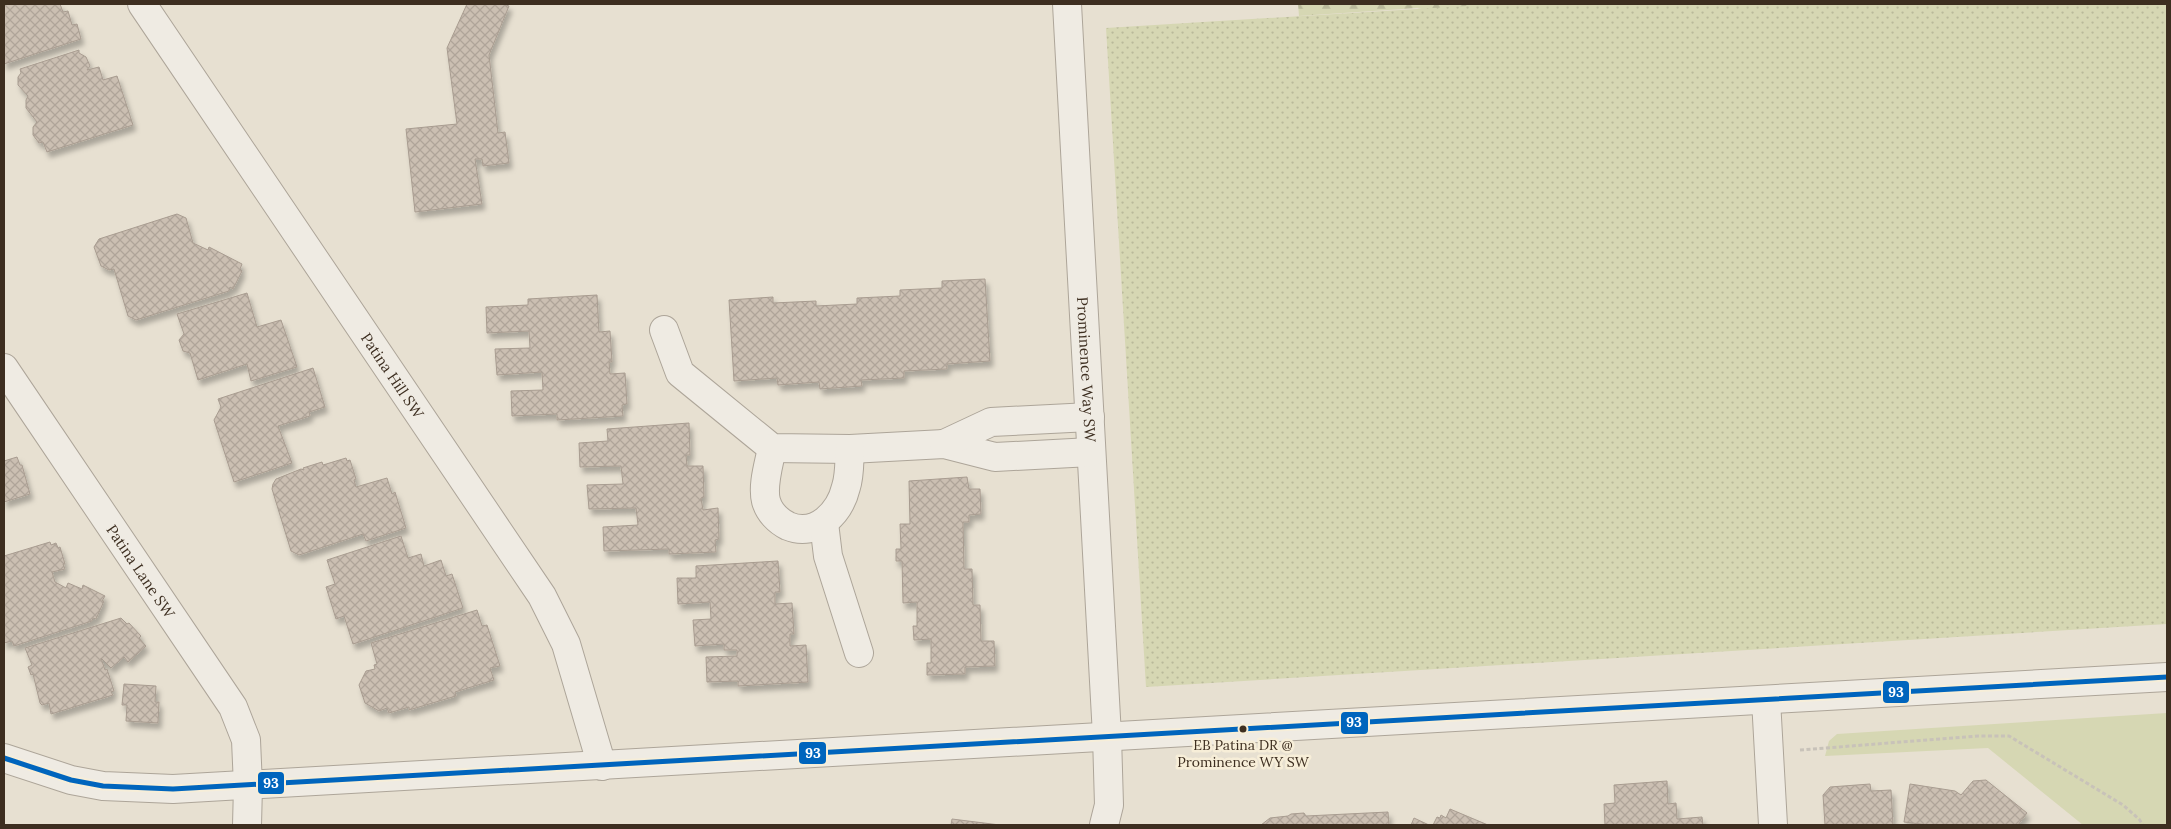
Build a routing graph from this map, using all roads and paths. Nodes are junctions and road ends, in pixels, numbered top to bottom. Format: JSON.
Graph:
{"nodes":[{"id":1,"x":142,"y":4,"type":"edge"},
{"id":2,"x":1067,"y":4,"type":"edge"},
{"id":3,"x":664,"y":330,"type":"dead end"},
{"id":4,"x":4,"y":368,"type":"edge"},
{"id":5,"x":1090,"y":417,"type":"junction"},
{"id":6,"x":944,"y":444,"type":"junction"},
{"id":7,"x":772,"y":448,"type":"junction"},
{"id":8,"x":850,"y":449,"type":"junction"},
{"id":9,"x":1091,"y":452,"type":"junction"},
{"id":10,"x":824,"y":523,"type":"junction"},
{"id":11,"x":859,"y":653,"type":"dead end"},
{"id":12,"x":2167,"y":677,"type":"edge"},
{"id":13,"x":1766,"y":700,"type":"junction"},
{"id":14,"x":1107,"y":736,"type":"junction"},
{"id":15,"x":1768,"y":752,"type":"junction"},
{"id":16,"x":4,"y":758,"type":"edge"},
{"id":17,"x":602,"y":766,"type":"junction"},
{"id":18,"x":248,"y":786,"type":"junction"},
{"id":19,"x":247,"y":825,"type":"edge"},
{"id":20,"x":1104,"y":825,"type":"edge"},
{"id":21,"x":1773,"y":825,"type":"edge"},
{"id":22,"x":2143,"y":825,"type":"edge"}],
"edges":[{"from":1,"to":17,"type":"street","name":"Patina Hill SW"},
{"from":2,"to":5,"type":"street","name":"Prominence Way SW"},
{"from":3,"to":7,"type":"street"},
{"from":4,"to":18,"type":"street","name":"Patina Lane SW"},
{"from":5,"to":6,"type":"street"},
{"from":5,"to":9,"type":"street","name":"Prominence Way SW"},
{"from":6,"to":8,"type":"street"},
{"from":6,"to":9,"type":"street"},
{"from":7,"to":8,"type":"street"},
{"from":7,"to":10,"type":"street"},
{"from":8,"to":10,"type":"street"},
{"from":9,"to":14,"type":"street","name":"Prominence Way SW"},
{"from":10,"to":11,"type":"street"},
{"from":12,"to":13,"type":"street"},
{"from":13,"to":14,"type":"street"},
{"from":13,"to":15,"type":"street"},
{"from":14,"to":17,"type":"street"},
{"from":14,"to":20,"type":"street","name":"Prominence Way SW"},
{"from":15,"to":21,"type":"street"},
{"from":15,"to":22,"type":"path"},
{"from":16,"to":18,"type":"street"},
{"from":17,"to":18,"type":"street"},
{"from":18,"to":19,"type":"street","name":"Patina Lane SW"}]}
